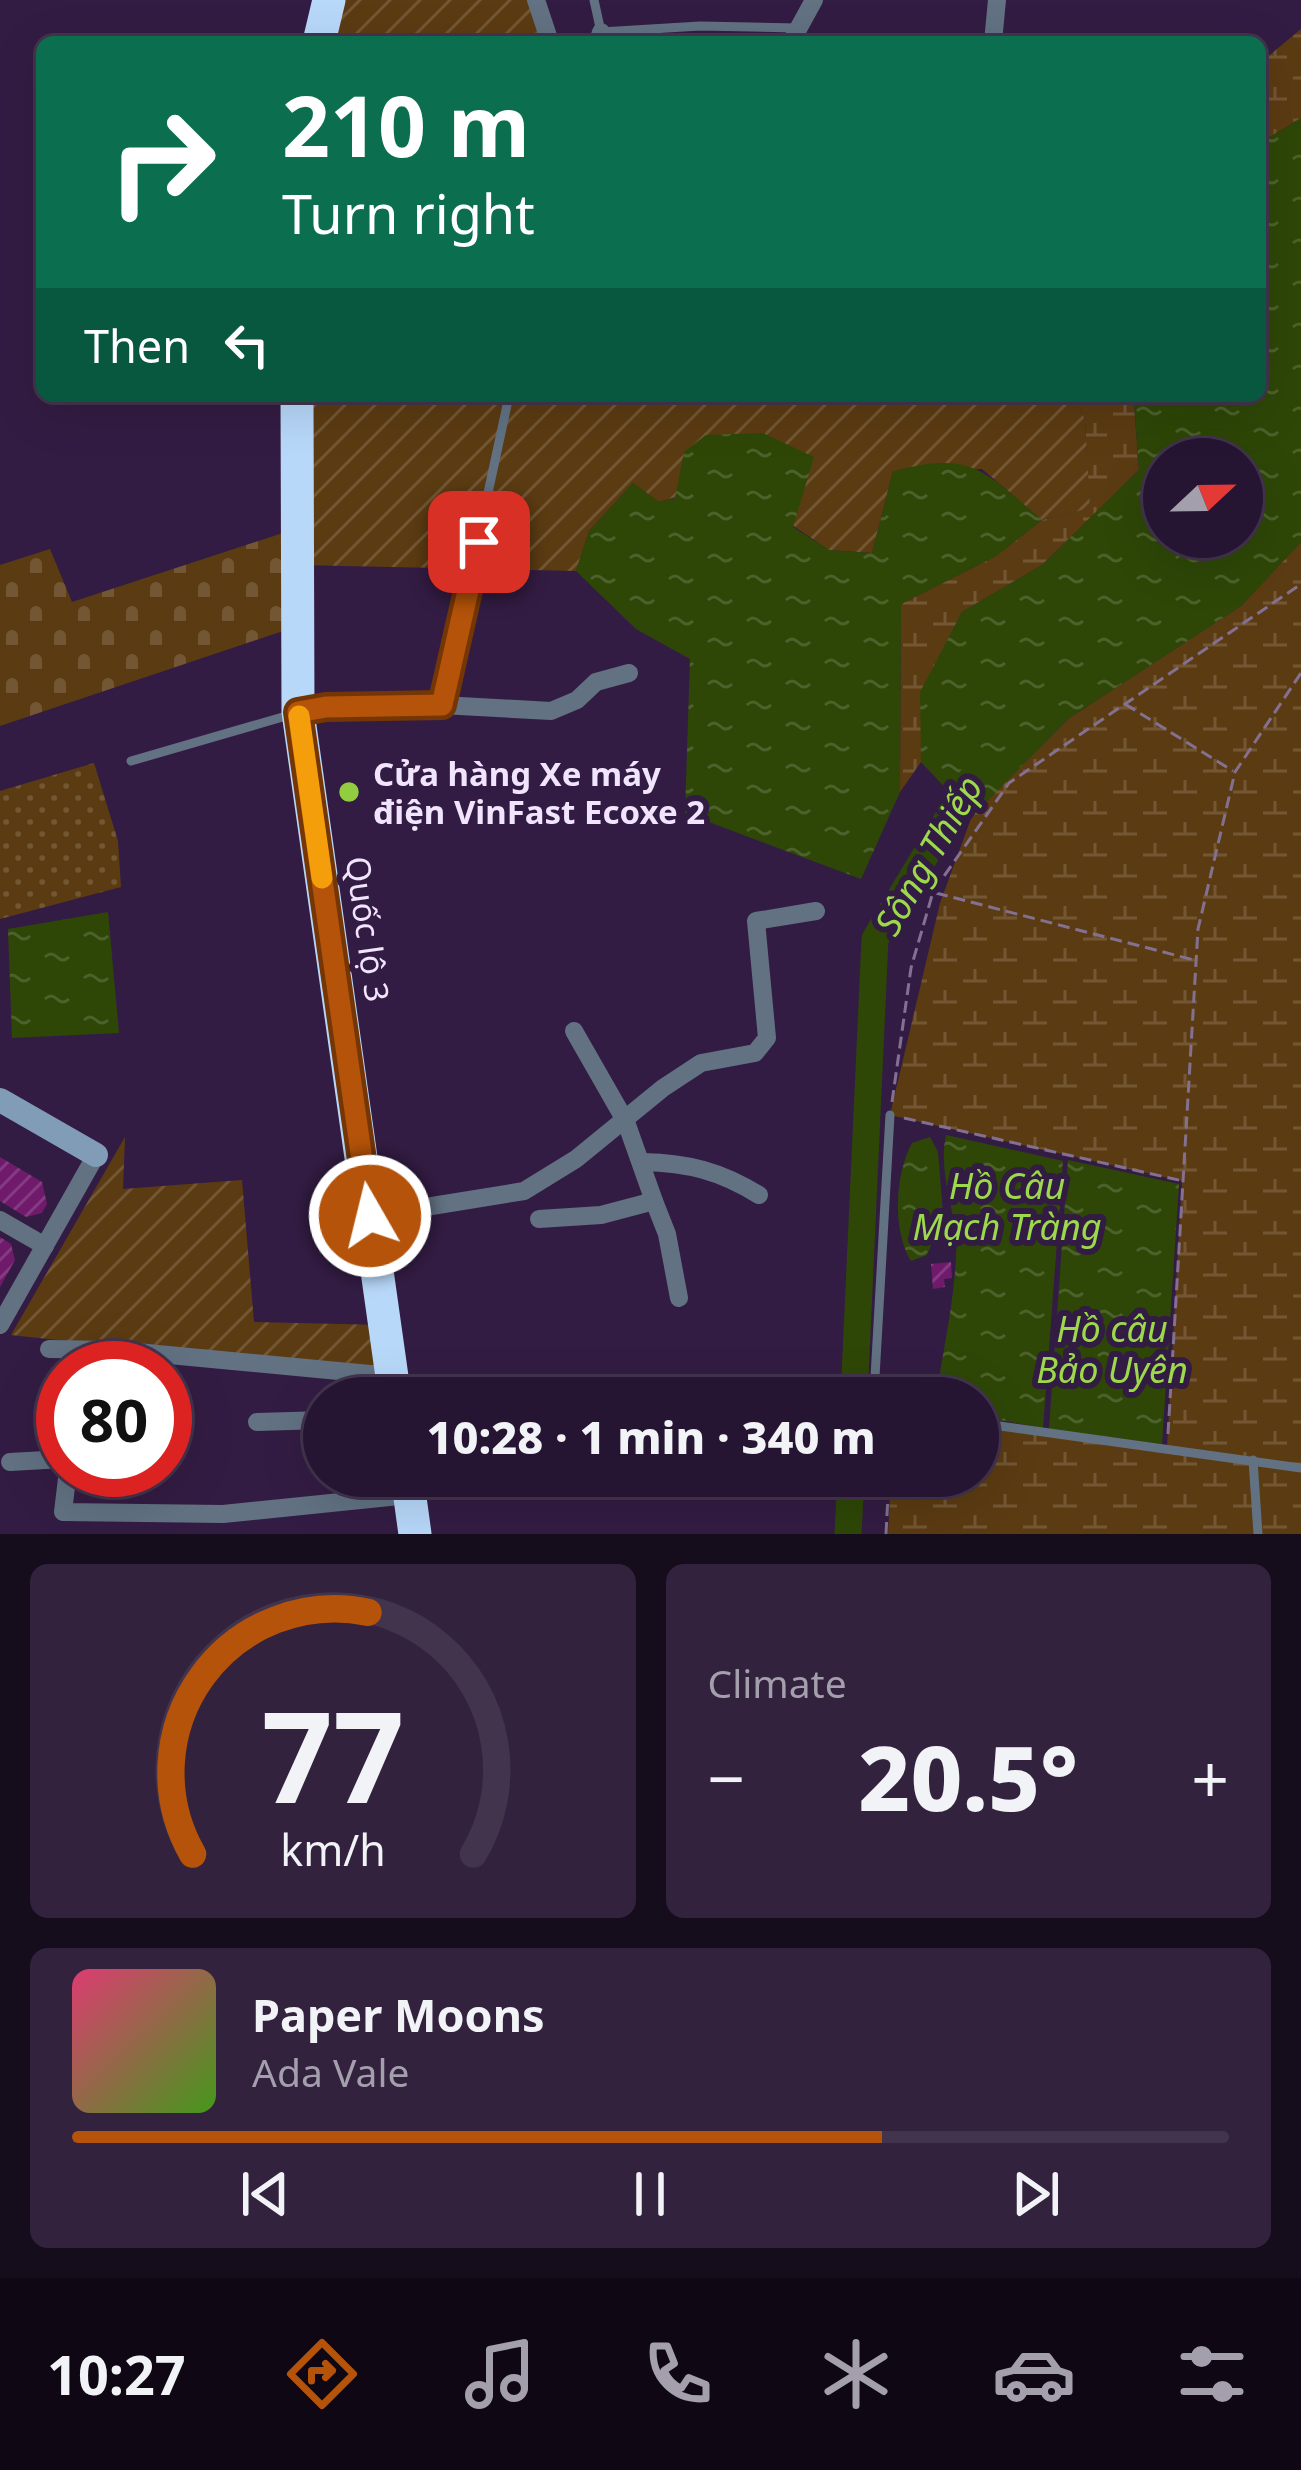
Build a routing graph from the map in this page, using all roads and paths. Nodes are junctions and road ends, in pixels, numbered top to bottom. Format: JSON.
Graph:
{"nodes":[{"id":1,"x":328,"y":0,"type":"edge"},
{"id":2,"x":536,"y":0,"type":"edge"},
{"id":3,"x":594,"y":0,"type":"edge"},
{"id":4,"x":814,"y":0,"type":"edge"},
{"id":5,"x":997,"y":0,"type":"edge"},
{"id":6,"x":794,"y":35,"type":"edge"},
{"id":7,"x":320,"y":36,"type":"edge"},
{"id":8,"x":548,"y":36,"type":"edge"},
{"id":9,"x":599,"y":36,"type":"edge"},
{"id":10,"x":608,"y":36,"type":"edge"},
{"id":11,"x":994,"y":36,"type":"edge"},
{"id":12,"x":297,"y":402,"type":"edge"},
{"id":13,"x":508,"y":402,"type":"edge"},
{"id":14,"x":1301,"y":584,"type":"edge"},
{"id":15,"x":629,"y":673,"type":"dead end"},
{"id":16,"x":1301,"y":673,"type":"edge"},
{"id":17,"x":1125,"y":704,"type":"junction"},
{"id":18,"x":442,"y":705,"type":"junction"},
{"id":19,"x":298,"y":712,"type":"junction"},
{"id":20,"x":131,"y":761,"type":"dead end"},
{"id":21,"x":1235,"y":772,"type":"junction"},
{"id":22,"x":933,"y":892,"type":"junction"},
{"id":23,"x":816,"y":910,"type":"dead end"},
{"id":24,"x":1196,"y":960,"type":"junction"},
{"id":25,"x":574,"y":1031,"type":"dead end"},
{"id":26,"x":0,"y":1100,"type":"edge"},
{"id":27,"x":890,"y":1115,"type":"junction"},
{"id":28,"x":626,"y":1122,"type":"junction"},
{"id":29,"x":96,"y":1156,"type":"joint"},
{"id":30,"x":643,"y":1162,"type":"junction"},
{"id":31,"x":1183,"y":1181,"type":"junction"},
{"id":32,"x":758,"y":1196,"type":"dead end"},
{"id":33,"x":654,"y":1201,"type":"junction"},
{"id":34,"x":370,"y":1216,"type":"junction"},
{"id":35,"x":539,"y":1219,"type":"dead end"},
{"id":36,"x":0,"y":1220,"type":"edge"},
{"id":37,"x":45,"y":1246,"type":"junction"},
{"id":38,"x":679,"y":1298,"type":"dead end"},
{"id":39,"x":0,"y":1324,"type":"edge"},
{"id":40,"x":192,"y":1360,"type":"edge"},
{"id":41,"x":318,"y":1377,"type":"edge"},
{"id":42,"x":392,"y":1377,"type":"edge"},
{"id":43,"x":875,"y":1377,"type":"edge"},
{"id":44,"x":303,"y":1421,"type":"edge"},
{"id":45,"x":257,"y":1422,"type":"dead end"},
{"id":46,"x":999,"y":1426,"type":"edge"},
{"id":47,"x":1167,"y":1448,"type":"junction"},
{"id":48,"x":1253,"y":1460,"type":"junction"},
{"id":49,"x":36,"y":1461,"type":"edge"},
{"id":50,"x":10,"y":1462,"type":"dead end"},
{"id":51,"x":1301,"y":1468,"type":"edge"},
{"id":52,"x":65,"y":1497,"type":"edge"},
{"id":53,"x":331,"y":1497,"type":"edge"},
{"id":54,"x":410,"y":1497,"type":"edge"},
{"id":55,"x":888,"y":1497,"type":"edge"},
{"id":56,"x":415,"y":1534,"type":"edge"},
{"id":57,"x":886,"y":1534,"type":"edge"},
{"id":58,"x":1258,"y":1534,"type":"edge"}],
"edges":[{"from":1,"to":7,"type":"highway"},
{"from":2,"to":8,"type":"street"},
{"from":3,"to":9,"type":"lane"},
{"from":4,"to":6,"type":"street"},
{"from":5,"to":11,"type":"street"},
{"from":6,"to":10,"type":"lane"},
{"from":12,"to":19,"type":"highway","name":"Quốc lộ 3"},
{"from":13,"to":18,"type":"lane"},
{"from":14,"to":17,"type":"path"},
{"from":15,"to":18,"type":"street"},
{"from":16,"to":21,"type":"path"},
{"from":17,"to":21,"type":"path"},
{"from":17,"to":22,"type":"path"},
{"from":18,"to":19,"type":"street"},
{"from":19,"to":20,"type":"lane"},
{"from":19,"to":34,"type":"highway","name":"Quốc lộ 3"},
{"from":21,"to":24,"type":"path"},
{"from":22,"to":24,"type":"path"},
{"from":22,"to":27,"type":"path"},
{"from":23,"to":28,"type":"street"},
{"from":24,"to":31,"type":"path"},
{"from":25,"to":28,"type":"street"},
{"from":26,"to":29,"type":"street"},
{"from":27,"to":31,"type":"path"},
{"from":27,"to":43,"type":"lane"},
{"from":28,"to":30,"type":"street"},
{"from":28,"to":34,"type":"street"},
{"from":29,"to":37,"type":"street"},
{"from":30,"to":32,"type":"street"},
{"from":30,"to":33,"type":"street"},
{"from":31,"to":47,"type":"path"},
{"from":33,"to":35,"type":"street"},
{"from":33,"to":38,"type":"street"},
{"from":34,"to":42,"type":"highway","name":"Quốc lộ 3"},
{"from":36,"to":37,"type":"street"},
{"from":37,"to":39,"type":"street"},
{"from":40,"to":41,"type":"street"},
{"from":44,"to":45,"type":"street"},
{"from":46,"to":47,"type":"lane"},
{"from":47,"to":48,"type":"lane"},
{"from":48,"to":51,"type":"lane"},
{"from":48,"to":58,"type":"lane"},
{"from":49,"to":50,"type":"street"},
{"from":52,"to":53,"type":"street"},
{"from":54,"to":56,"type":"highway"},
{"from":55,"to":57,"type":"path"}]}
